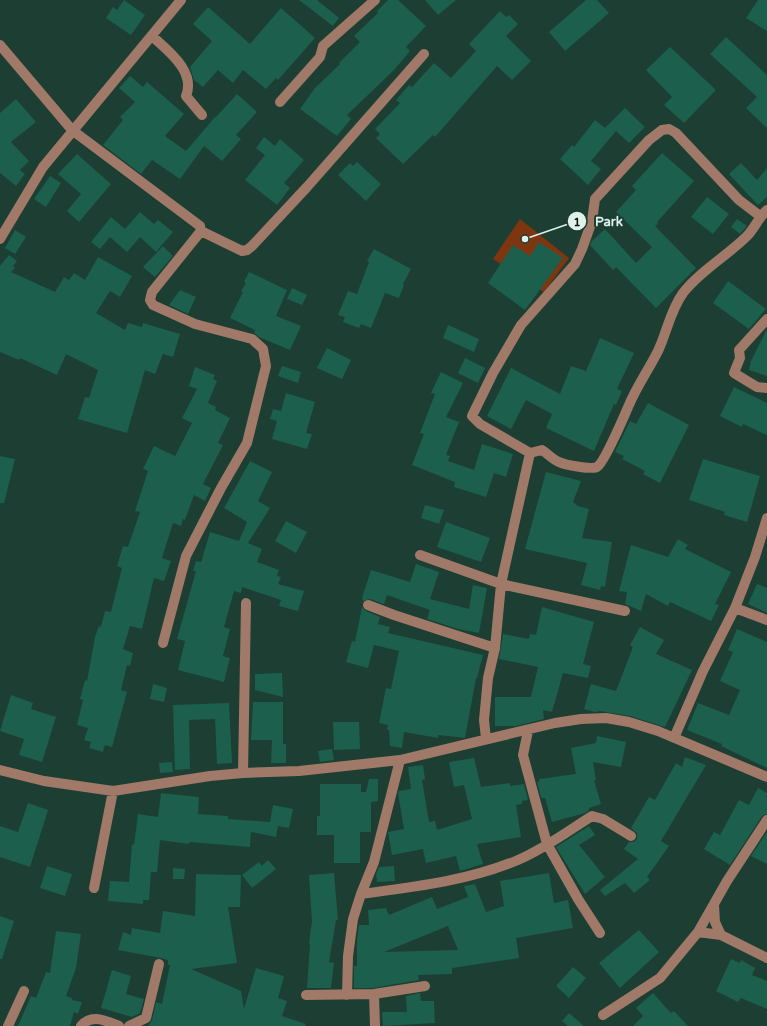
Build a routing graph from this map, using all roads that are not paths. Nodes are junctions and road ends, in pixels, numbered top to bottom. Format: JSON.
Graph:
{"nodes":[{"id":1,"x":181,"y":0,"type":"edge"},
{"id":2,"x":375,"y":0,"type":"edge"},
{"id":3,"x":152,"y":36,"type":"junction"},
{"id":4,"x":0,"y":45,"type":"edge"},
{"id":5,"x":424,"y":54,"type":"dead end"},
{"id":6,"x":280,"y":102,"type":"dead end"},
{"id":7,"x":202,"y":115,"type":"dead end"},
{"id":8,"x":72,"y":130,"type":"junction"},
{"id":9,"x":764,"y":213,"type":"edge"},
{"id":10,"x":201,"y":230,"type":"junction"},
{"id":11,"x":1,"y":233,"type":"edge"},
{"id":12,"x":767,"y":319,"type":"edge"},
{"id":13,"x":767,"y":388,"type":"edge"},
{"id":14,"x":530,"y":452,"type":"junction"},
{"id":15,"x":767,"y":518,"type":"edge"},
{"id":16,"x":764,"y":532,"type":"edge"},
{"id":17,"x":420,"y":556,"type":"dead end"},
{"id":18,"x":501,"y":584,"type":"junction"},
{"id":19,"x":246,"y":603,"type":"dead end"},
{"id":20,"x":368,"y":605,"type":"dead end"},
{"id":21,"x":735,"y":608,"type":"junction"},
{"id":22,"x":625,"y":611,"type":"dead end"},
{"id":23,"x":767,"y":620,"type":"edge"},
{"id":24,"x":163,"y":643,"type":"dead end"},
{"id":25,"x":495,"y":648,"type":"junction"},
{"id":26,"x":528,"y":731,"type":"junction"},
{"id":27,"x":674,"y":738,"type":"junction"},
{"id":28,"x":486,"y":739,"type":"junction"},
{"id":29,"x":400,"y":760,"type":"junction"},
{"id":30,"x":0,"y":770,"type":"edge"},
{"id":31,"x":243,"y":773,"type":"junction"},
{"id":32,"x":767,"y":777,"type":"edge"},
{"id":33,"x":113,"y":792,"type":"junction"},
{"id":34,"x":767,"y":820,"type":"edge"},
{"id":35,"x":631,"y":836,"type":"dead end"},
{"id":36,"x":547,"y":844,"type":"junction"},
{"id":37,"x":94,"y":888,"type":"dead end"},
{"id":38,"x":361,"y":894,"type":"junction"},
{"id":39,"x":714,"y":905,"type":"junction"},
{"id":40,"x":698,"y":932,"type":"junction"},
{"id":41,"x":600,"y":933,"type":"dead end"},
{"id":42,"x":721,"y":935,"type":"junction"},
{"id":43,"x":767,"y":958,"type":"edge"},
{"id":44,"x":159,"y":964,"type":"dead end"},
{"id":45,"x":425,"y":986,"type":"dead end"},
{"id":46,"x":24,"y":991,"type":"dead end"},
{"id":47,"x":374,"y":994,"type":"junction"},
{"id":48,"x":306,"y":995,"type":"dead end"},
{"id":49,"x":347,"y":995,"type":"junction"},
{"id":50,"x":603,"y":1015,"type":"dead end"},
{"id":51,"x":8,"y":1026,"type":"edge"},
{"id":52,"x":81,"y":1026,"type":"edge"},
{"id":53,"x":120,"y":1026,"type":"edge"},
{"id":54,"x":129,"y":1026,"type":"edge"},
{"id":55,"x":375,"y":1026,"type":"edge"}],
"edges":[{"from":1,"to":3,"type":"street"},
{"from":2,"to":6,"type":"street"},
{"from":3,"to":7,"type":"street"},
{"from":3,"to":8,"type":"street"},
{"from":4,"to":8,"type":"street"},
{"from":5,"to":10,"type":"street"},
{"from":8,"to":10,"type":"street"},
{"from":8,"to":11,"type":"street"},
{"from":9,"to":14,"type":"street"},
{"from":9,"to":14,"type":"street"},
{"from":10,"to":24,"type":"street"},
{"from":12,"to":13,"type":"street"},
{"from":14,"to":18,"type":"street"},
{"from":15,"to":16,"type":"street"},
{"from":16,"to":21,"type":"street"},
{"from":17,"to":18,"type":"street"},
{"from":18,"to":22,"type":"street"},
{"from":18,"to":25,"type":"street"},
{"from":19,"to":31,"type":"street"},
{"from":20,"to":25,"type":"street"},
{"from":21,"to":23,"type":"street"},
{"from":21,"to":27,"type":"street"},
{"from":25,"to":28,"type":"street"},
{"from":26,"to":27,"type":"street"},
{"from":26,"to":28,"type":"street"},
{"from":26,"to":36,"type":"street"},
{"from":27,"to":32,"type":"street"},
{"from":28,"to":29,"type":"street"},
{"from":29,"to":31,"type":"street"},
{"from":29,"to":38,"type":"street"},
{"from":30,"to":33,"type":"street"},
{"from":31,"to":33,"type":"street"},
{"from":33,"to":37,"type":"street"},
{"from":34,"to":39,"type":"street"},
{"from":35,"to":36,"type":"street"},
{"from":36,"to":38,"type":"street"},
{"from":36,"to":41,"type":"street"},
{"from":38,"to":49,"type":"street"},
{"from":39,"to":40,"type":"street"},
{"from":39,"to":42,"type":"street"},
{"from":40,"to":42,"type":"street"},
{"from":40,"to":50,"type":"street"},
{"from":42,"to":43,"type":"street"},
{"from":44,"to":54,"type":"street"},
{"from":45,"to":47,"type":"street"},
{"from":46,"to":51,"type":"street"},
{"from":47,"to":49,"type":"street"},
{"from":47,"to":55,"type":"street"},
{"from":48,"to":49,"type":"street"},
{"from":52,"to":53,"type":"street"}]}
